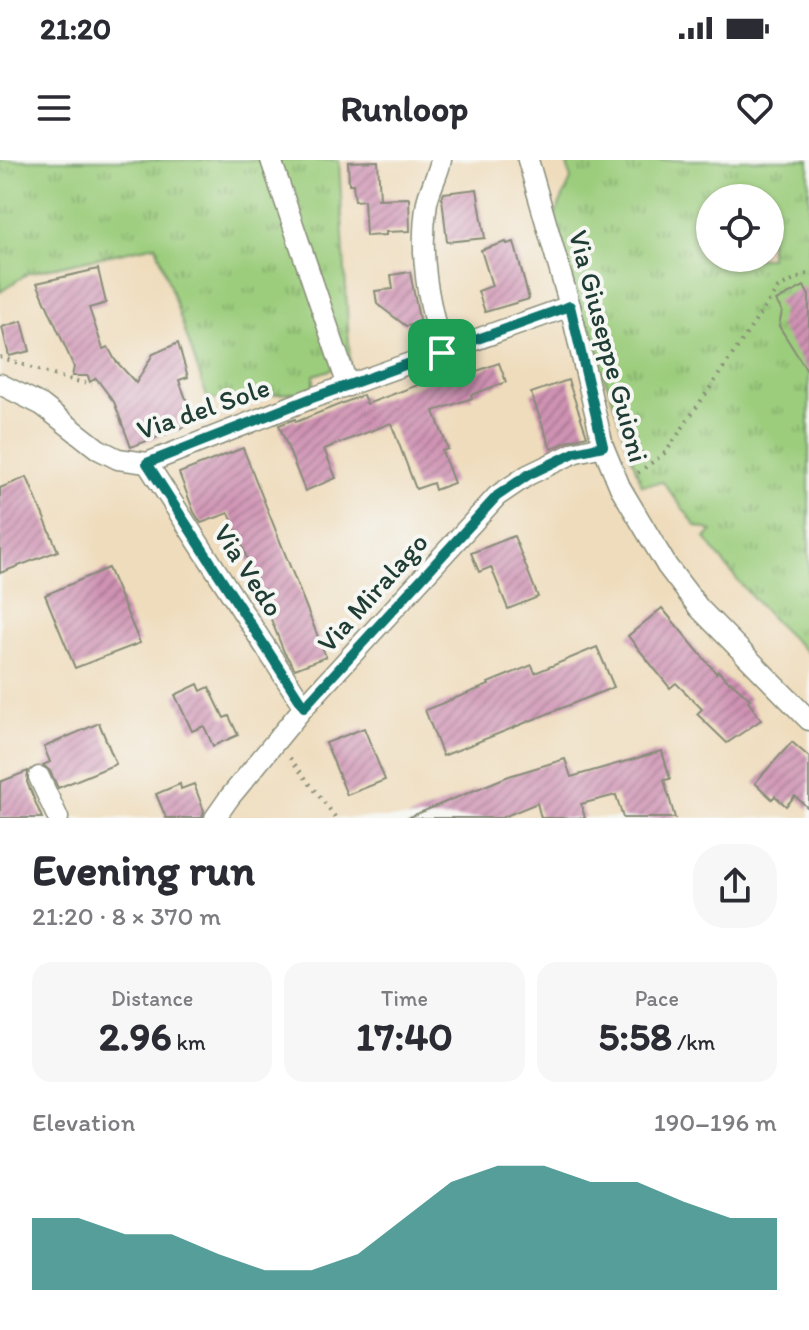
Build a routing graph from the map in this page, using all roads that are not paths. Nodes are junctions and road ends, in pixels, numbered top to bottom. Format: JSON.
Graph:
{"nodes":[{"id":1,"x":271,"y":160,"type":"edge"},
{"id":2,"x":441,"y":160,"type":"edge"},
{"id":3,"x":528,"y":160,"type":"edge"},
{"id":4,"x":570,"y":306,"type":"junction"},
{"id":5,"x":442,"y":353,"type":"junction"},
{"id":6,"x":0,"y":384,"type":"edge"},
{"id":7,"x":348,"y":386,"type":"junction"},
{"id":8,"x":603,"y":446,"type":"junction"},
{"id":9,"x":147,"y":463,"type":"junction"},
{"id":10,"x":304,"y":707,"type":"junction"},
{"id":11,"x":809,"y":720,"type":"edge"},
{"id":12,"x":39,"y":777,"type":"dead end"},
{"id":13,"x":58,"y":818,"type":"edge"},
{"id":14,"x":215,"y":818,"type":"edge"}],
"edges":[{"from":1,"to":7,"type":"street"},
{"from":2,"to":5,"type":"street"},
{"from":3,"to":4,"type":"street","name":"Via Giuseppe Guioni"},
{"from":4,"to":5,"type":"street","name":"Via del Sole"},
{"from":4,"to":8,"type":"street","name":"Via Giuseppe Guioni"},
{"from":5,"to":7,"type":"street","name":"Via del Sole"},
{"from":6,"to":9,"type":"street","name":"Via del Sole"},
{"from":7,"to":9,"type":"street","name":"Via del Sole"},
{"from":8,"to":10,"type":"street","name":"Via Miralago"},
{"from":8,"to":11,"type":"street","name":"Via Giuseppe Guioni"},
{"from":9,"to":10,"type":"street","name":"Via Vedo"},
{"from":10,"to":14,"type":"street","name":"Via Miralago"},
{"from":12,"to":13,"type":"street"}]}
